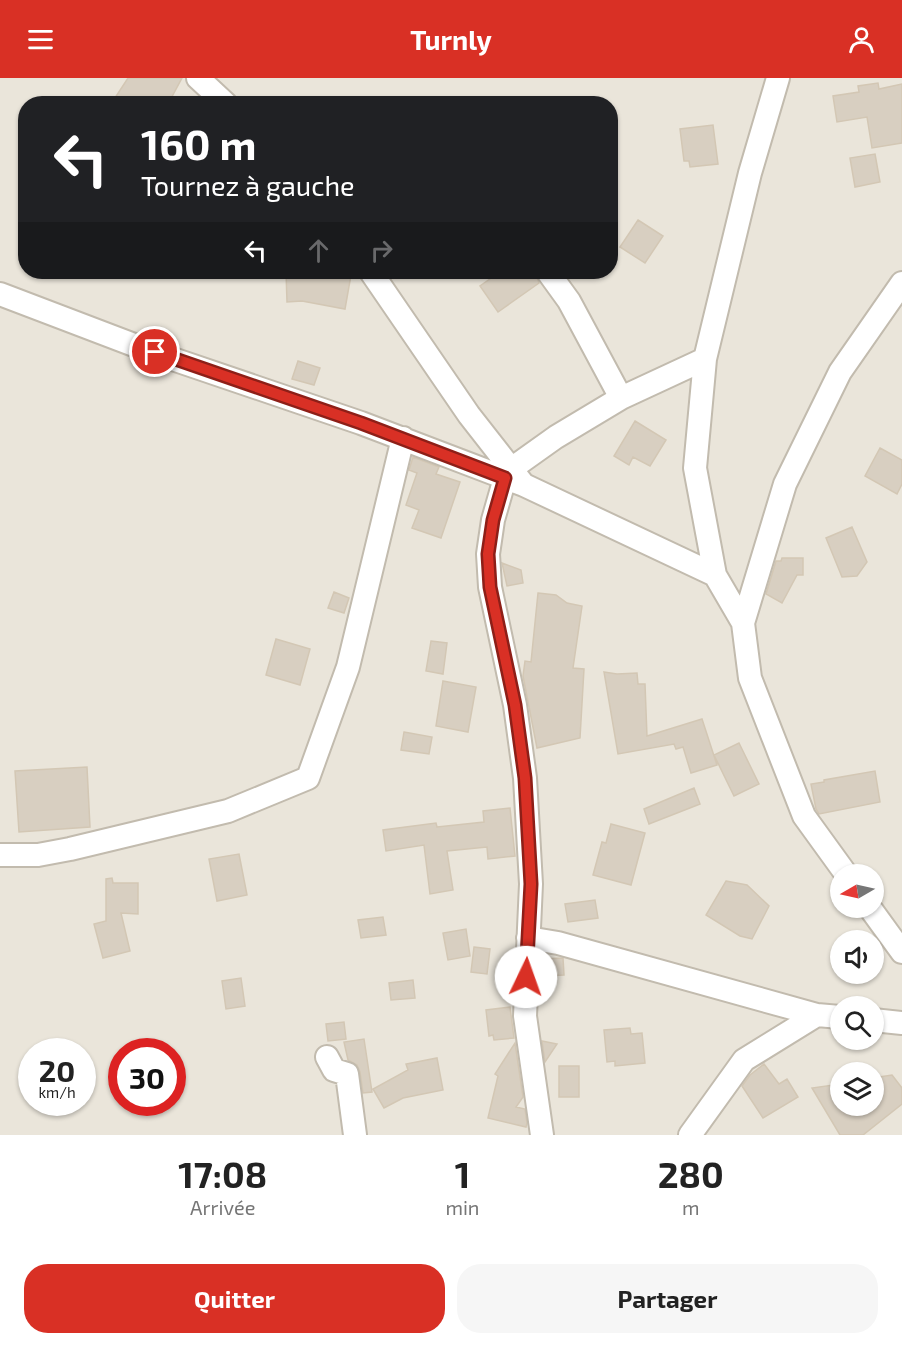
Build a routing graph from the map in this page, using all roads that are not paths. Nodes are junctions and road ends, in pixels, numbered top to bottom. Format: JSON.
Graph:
{"nodes":[{"id":1,"x":198,"y":78,"type":"edge"},
{"id":2,"x":778,"y":78,"type":"edge"},
{"id":3,"x":217,"y":96,"type":"edge"},
{"id":4,"x":376,"y":279,"type":"edge"},
{"id":5,"x":553,"y":279,"type":"edge"},
{"id":6,"x":902,"y":283,"type":"edge"},
{"id":7,"x":0,"y":294,"type":"edge"},
{"id":8,"x":705,"y":358,"type":"junction"},
{"id":9,"x":621,"y":398,"type":"junction"},
{"id":10,"x":403,"y":438,"type":"junction"},
{"id":11,"x":513,"y":477,"type":"junction"},
{"id":12,"x":715,"y":574,"type":"junction"},
{"id":13,"x":743,"y":623,"type":"junction"},
{"id":14,"x":0,"y":855,"type":"edge"},
{"id":15,"x":839,"y":864,"type":"edge"},
{"id":16,"x":877,"y":918,"type":"edge"},
{"id":17,"x":528,"y":938,"type":"junction"},
{"id":18,"x":902,"y":952,"type":"edge"},
{"id":19,"x":817,"y":1015,"type":"junction"},
{"id":20,"x":830,"y":1016,"type":"edge"},
{"id":21,"x":884,"y":1021,"type":"edge"},
{"id":22,"x":902,"y":1023,"type":"edge"},
{"id":23,"x":327,"y":1057,"type":"dead end"},
{"id":24,"x":355,"y":1135,"type":"edge"},
{"id":25,"x":542,"y":1135,"type":"edge"},
{"id":26,"x":690,"y":1135,"type":"edge"}],
"edges":[{"from":1,"to":3,"type":"street"},
{"from":2,"to":8,"type":"street"},
{"from":4,"to":11,"type":"street"},
{"from":5,"to":9,"type":"street"},
{"from":6,"to":13,"type":"street"},
{"from":7,"to":10,"type":"street"},
{"from":8,"to":9,"type":"street"},
{"from":8,"to":12,"type":"street"},
{"from":9,"to":11,"type":"street"},
{"from":10,"to":11,"type":"street"},
{"from":10,"to":14,"type":"street"},
{"from":11,"to":12,"type":"street"},
{"from":11,"to":17,"type":"street"},
{"from":12,"to":13,"type":"street"},
{"from":13,"to":15,"type":"street"},
{"from":16,"to":18,"type":"street"},
{"from":17,"to":19,"type":"street"},
{"from":17,"to":25,"type":"street"},
{"from":19,"to":20,"type":"street"},
{"from":19,"to":26,"type":"street"},
{"from":21,"to":22,"type":"street"},
{"from":23,"to":24,"type":"street"}]}
